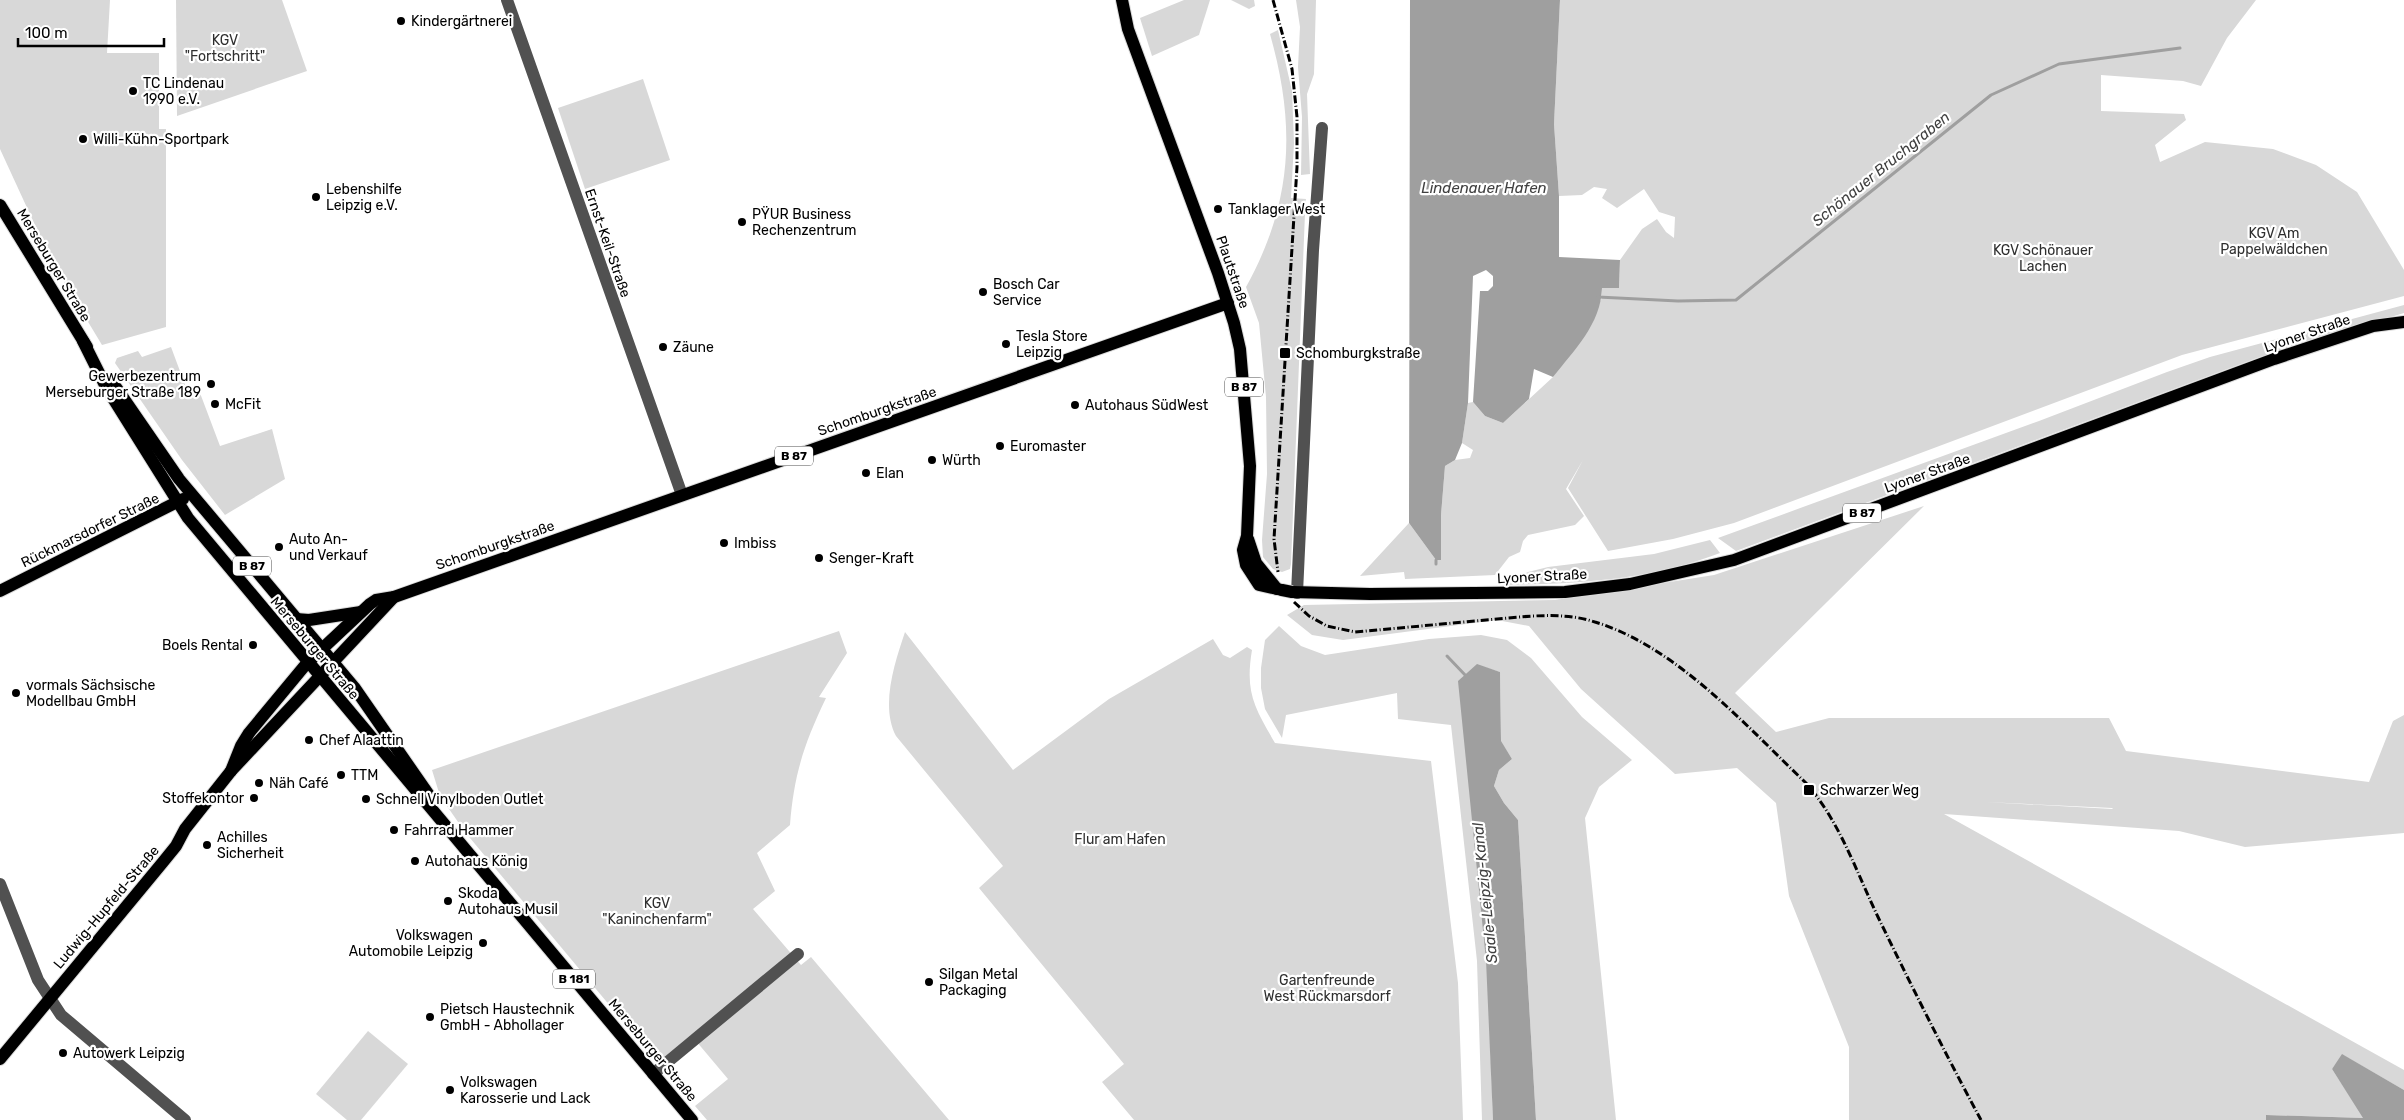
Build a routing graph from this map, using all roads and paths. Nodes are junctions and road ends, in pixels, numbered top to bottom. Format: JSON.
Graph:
{"nodes":[{"id":1,"x":507,"y":0,"type":"edge"},
{"id":2,"x":1122,"y":0,"type":"edge"},
{"id":3,"x":1322,"y":128,"type":"dead end"},
{"id":4,"x":0,"y":205,"type":"edge"},
{"id":5,"x":1228,"y":303,"type":"junction"},
{"id":6,"x":2404,"y":322,"type":"edge"},
{"id":7,"x":83,"y":341,"type":"junction"},
{"id":8,"x":192,"y":495,"type":"junction"},
{"id":9,"x":682,"y":495,"type":"junction"},
{"id":10,"x":178,"y":503,"type":"junction"},
{"id":11,"x":0,"y":591,"type":"edge"},
{"id":12,"x":1287,"y":591,"type":"junction"},
{"id":13,"x":394,"y":597,"type":"junction"},
{"id":14,"x":360,"y":612,"type":"junction"},
{"id":15,"x":296,"y":619,"type":"junction"},
{"id":16,"x":322,"y":649,"type":"junction"},
{"id":17,"x":307,"y":663,"type":"junction"},
{"id":18,"x":334,"y":663,"type":"junction"},
{"id":19,"x":319,"y":676,"type":"junction"},
{"id":20,"x":231,"y":771,"type":"junction"},
{"id":21,"x":456,"y":838,"type":"junction"},
{"id":22,"x":0,"y":884,"type":"edge"},
{"id":23,"x":798,"y":954,"type":"dead end"},
{"id":24,"x":49,"y":1000,"type":"junction"},
{"id":25,"x":0,"y":1059,"type":"edge"},
{"id":26,"x":654,"y":1074,"type":"junction"},
{"id":27,"x":185,"y":1120,"type":"edge"},
{"id":28,"x":692,"y":1120,"type":"edge"}],
"edges":[{"from":1,"to":9,"type":"street","name":"Ernst-Keil-Straße"},
{"from":2,"to":5,"type":"main road","name":"Plautstraße"},
{"from":3,"to":12,"type":"street"},
{"from":4,"to":7,"type":"main road","name":"Merseburger Straße","number":"B 87"},
{"from":5,"to":9,"type":"main road","name":"Schomburgkstraße","number":"B 87"},
{"from":5,"to":12,"type":"main road","name":"Plautstraße","number":"B 87"},
{"from":6,"to":12,"type":"main road","name":"Lyoner Straße","number":"B 87"},
{"from":7,"to":8,"type":"main road","name":"Merseburger Straße","number":"B 87"},
{"from":7,"to":10,"type":"main road","name":"Merseburger Straße","number":"B 87"},
{"from":8,"to":10,"type":"main road","name":"Rückmarsdorfer Straße"},
{"from":8,"to":15,"type":"main road","name":"Merseburger Straße","number":"B 87"},
{"from":9,"to":13,"type":"main road","name":"Schomburgkstraße","number":"B 87"},
{"from":10,"to":11,"type":"main road","name":"Rückmarsdorfer Straße"},
{"from":10,"to":17,"type":"main road","name":"Merseburger Straße","number":"B 87"},
{"from":13,"to":14,"type":"main road","name":"Schomburgkstraße","number":"B 87"},
{"from":13,"to":18,"type":"main road","name":"Schomburgkstraße","number":"B 87"},
{"from":14,"to":15,"type":"main road","number":"B 87"},
{"from":14,"to":16,"type":"main road","name":"Schomburgkstraße"},
{"from":15,"to":16,"type":"main road","name":"Merseburger Straße","number":"B 181"},
{"from":16,"to":17,"type":"main road","name":"Schomburgkstraße"},
{"from":16,"to":18,"type":"main road","name":"Merseburger Straße","number":"B 181"},
{"from":17,"to":19,"type":"main road","name":"Merseburger Straße","number":"B 87"},
{"from":17,"to":20,"type":"main road","name":"Ludwig-Hupfeld-Straße"},
{"from":18,"to":19,"type":"main road","name":"Schomburgkstraße","number":"B 87"},
{"from":18,"to":21,"type":"main road","name":"Merseburger Straße","number":"B 181"},
{"from":19,"to":20,"type":"main road","name":"Ludwig-Hupfeld-Straße"},
{"from":19,"to":21,"type":"main road","name":"Merseburger Straße","number":"B 181"},
{"from":20,"to":24,"type":"main road","name":"Ludwig-Hupfeld-Straße"},
{"from":21,"to":26,"type":"main road","name":"Merseburger Straße","number":"B 181"},
{"from":22,"to":24,"type":"street"},
{"from":23,"to":26,"type":"street"},
{"from":24,"to":25,"type":"main road","name":"Ludwig-Hupfeld-Straße"},
{"from":24,"to":27,"type":"street"},
{"from":26,"to":28,"type":"main road","name":"Merseburger Straße","number":"B 181"}]}
